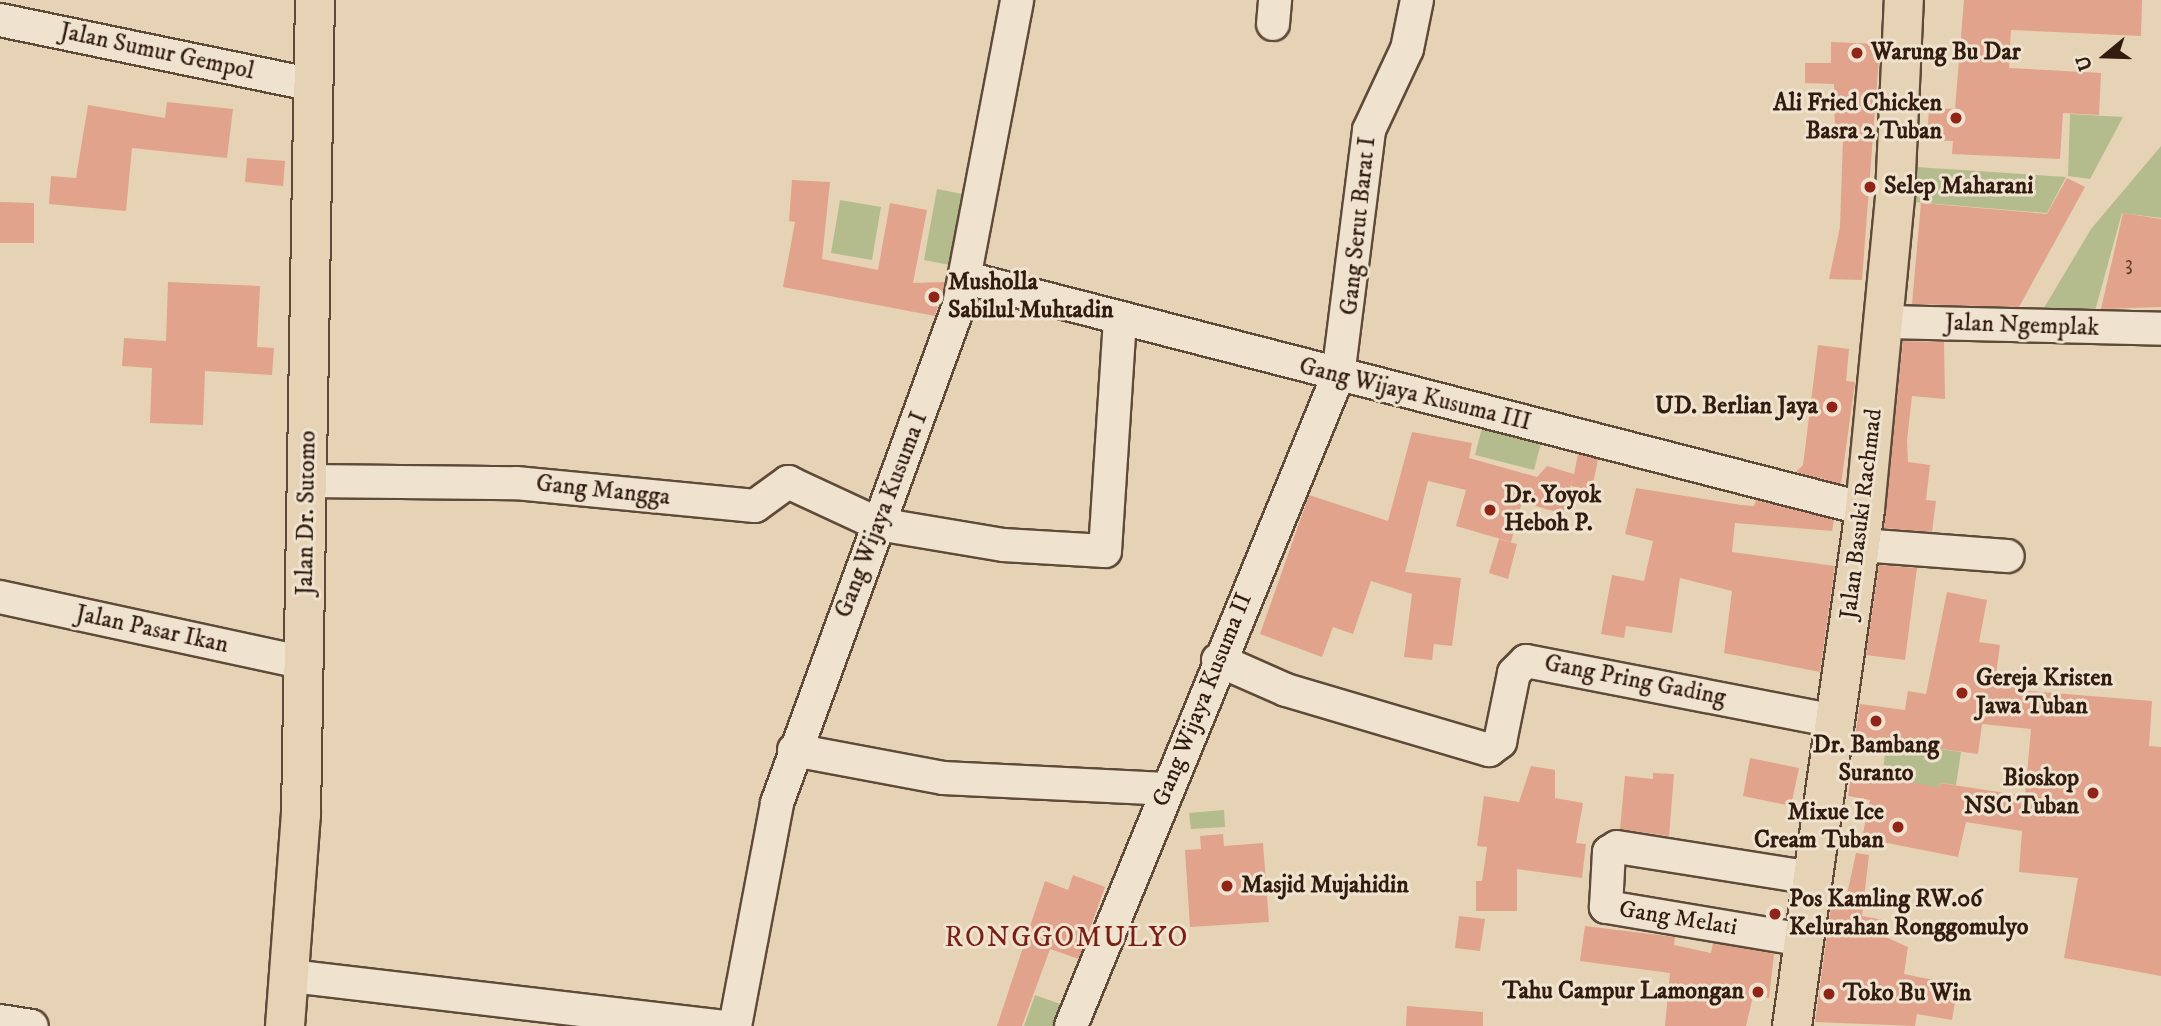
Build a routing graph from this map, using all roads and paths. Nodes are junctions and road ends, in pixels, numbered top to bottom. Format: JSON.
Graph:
{"nodes":[{"id":1,"x":316,"y":0,"type":"edge"},
{"id":2,"x":1017,"y":0,"type":"edge"},
{"id":3,"x":1417,"y":0,"type":"edge"},
{"id":4,"x":1903,"y":0,"type":"edge"},
{"id":5,"x":0,"y":20,"type":"edge"},
{"id":6,"x":315,"y":85,"type":"junction"},
{"id":7,"x":967,"y":278,"type":"junction"},
{"id":8,"x":1120,"y":318,"type":"junction"},
{"id":9,"x":1884,"y":321,"type":"junction"},
{"id":10,"x":2161,"y":329,"type":"edge"},
{"id":11,"x":1338,"y":376,"type":"junction"},
{"id":12,"x":308,"y":481,"type":"junction"},
{"id":13,"x":878,"y":524,"type":"junction"},
{"id":14,"x":1862,"y":527,"type":"junction"},
{"id":15,"x":2008,"y":556,"type":"dead end"},
{"id":16,"x":0,"y":597,"type":"edge"},
{"id":17,"x":1218,"y":660,"type":"junction"},
{"id":18,"x":304,"y":663,"type":"junction"},
{"id":19,"x":1836,"y":720,"type":"junction"},
{"id":20,"x":794,"y":750,"type":"junction"},
{"id":21,"x":1166,"y":789,"type":"junction"},
{"id":22,"x":1813,"y":878,"type":"junction"},
{"id":23,"x":1804,"y":940,"type":"junction"},
{"id":24,"x":291,"y":976,"type":"junction"},
{"id":25,"x":0,"y":1021,"type":"edge"},
{"id":26,"x":32,"y":1026,"type":"edge"},
{"id":27,"x":285,"y":1026,"type":"edge"},
{"id":28,"x":719,"y":1026,"type":"edge"},
{"id":29,"x":735,"y":1026,"type":"edge"},
{"id":30,"x":1072,"y":1026,"type":"edge"},
{"id":31,"x":1792,"y":1026,"type":"edge"}],
"edges":[{"from":1,"to":6,"type":"main road","name":"Jalan Dr. Sutomo"},
{"from":2,"to":7,"type":"street","name":"Gang Wijaya Kusuma I"},
{"from":3,"to":11,"type":"street","name":"Gang Serut Barat I"},
{"from":4,"to":9,"type":"main road","name":"Jalan Basuki Rachmad"},
{"from":5,"to":6,"type":"street","name":"Jalan Sumur Gempol"},
{"from":6,"to":12,"type":"main road","name":"Jalan Dr. Sutomo"},
{"from":7,"to":8,"type":"street","name":"Gang Wijaya Kusuma III"},
{"from":7,"to":13,"type":"street","name":"Gang Wijaya Kusuma I"},
{"from":8,"to":11,"type":"street","name":"Gang Wijaya Kusuma III"},
{"from":8,"to":13,"type":"street"},
{"from":9,"to":10,"type":"street","name":"Jalan Ngemplak"},
{"from":9,"to":14,"type":"main road","name":"Jalan Basuki Rachmad"},
{"from":11,"to":14,"type":"street","name":"Gang Wijaya Kusuma III"},
{"from":11,"to":17,"type":"street","name":"Gang Wijaya Kusuma II"},
{"from":12,"to":13,"type":"street","name":"Gang Mangga"},
{"from":12,"to":18,"type":"main road","name":"Jalan Dr. Sutomo"},
{"from":13,"to":20,"type":"street","name":"Gang Wijaya Kusuma I"},
{"from":14,"to":15,"type":"street","name":"Gang Wijaya Kusuma III"},
{"from":14,"to":19,"type":"main road","name":"Jalan Basuki Rachmad"},
{"from":16,"to":18,"type":"street","name":"Jalan Pasar Ikan"},
{"from":17,"to":19,"type":"street","name":"Gang Pring Gading"},
{"from":17,"to":21,"type":"street","name":"Gang Wijaya Kusuma II"},
{"from":18,"to":24,"type":"main road","name":"Jalan Dr. Sutomo"},
{"from":19,"to":22,"type":"main road","name":"Jalan Basuki Rachmad"},
{"from":20,"to":21,"type":"street"},
{"from":20,"to":29,"type":"street","name":"Gang Wijaya Kusuma I"},
{"from":21,"to":30,"type":"street","name":"Gang Wijaya Kusuma II"},
{"from":22,"to":23,"type":"main road","name":"Jalan Basuki Rachmad"},
{"from":22,"to":23,"type":"street","name":"Gang Melati"},
{"from":23,"to":31,"type":"main road","name":"Jalan Basuki Rachmad"},
{"from":24,"to":27,"type":"main road","name":"Jalan Dr. Sutomo"},
{"from":24,"to":28,"type":"street"},
{"from":25,"to":26,"type":"street"}]}
